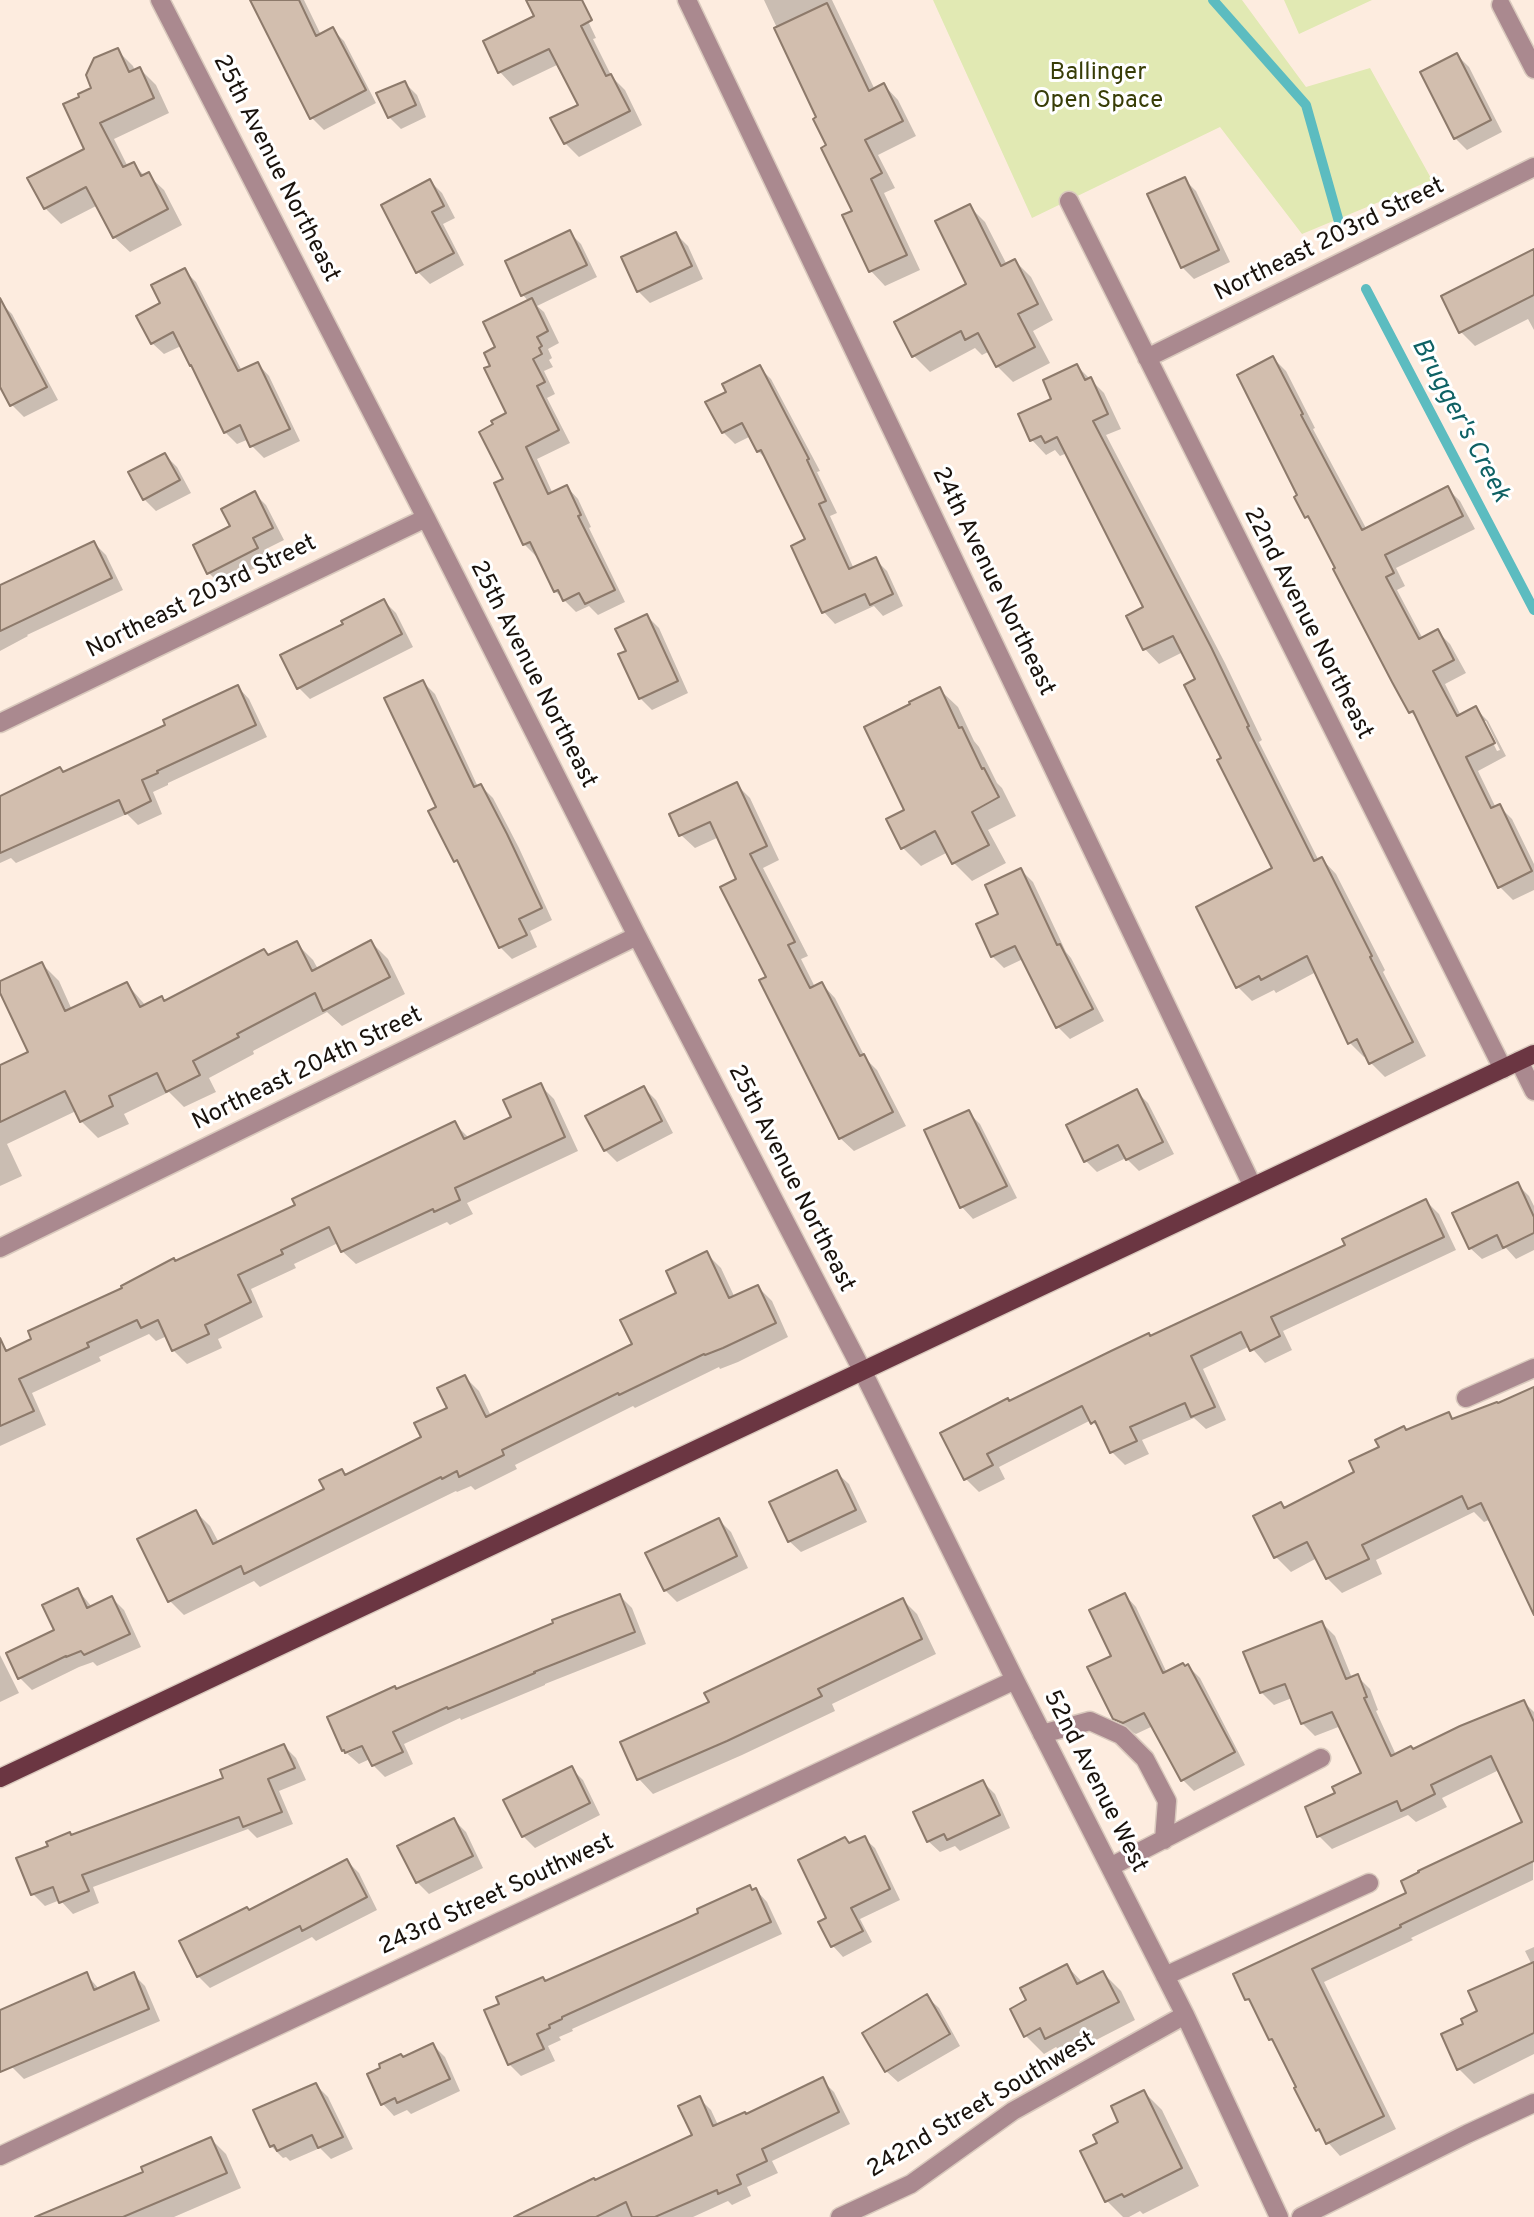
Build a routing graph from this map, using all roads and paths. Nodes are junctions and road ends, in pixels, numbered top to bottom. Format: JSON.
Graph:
{"nodes":[{"id":1,"x":160,"y":0,"type":"edge"},
{"id":2,"x":687,"y":0,"type":"edge"},
{"id":3,"x":1501,"y":5,"type":"dead end"},
{"id":4,"x":1534,"y":69,"type":"edge"},
{"id":5,"x":1534,"y":167,"type":"edge"},
{"id":6,"x":1069,"y":201,"type":"dead end"},
{"id":7,"x":1147,"y":358,"type":"junction"},
{"id":8,"x":426,"y":518,"type":"junction"},
{"id":9,"x":0,"y":723,"type":"edge"},
{"id":10,"x":637,"y":936,"type":"junction"},
{"id":11,"x":1519,"y":1062,"type":"edge"},
{"id":12,"x":1534,"y":1091,"type":"edge"},
{"id":13,"x":1252,"y":1185,"type":"junction"},
{"id":14,"x":0,"y":1248,"type":"edge"},
{"id":15,"x":1534,"y":1368,"type":"edge"},
{"id":16,"x":862,"y":1370,"type":"junction"},
{"id":17,"x":1466,"y":1398,"type":"dead end"},
{"id":18,"x":1016,"y":1680,"type":"junction"},
{"id":19,"x":1042,"y":1734,"type":"junction"},
{"id":20,"x":1321,"y":1758,"type":"dead end"},
{"id":21,"x":0,"y":1778,"type":"edge"},
{"id":22,"x":1164,"y":1840,"type":"junction"},
{"id":23,"x":1110,"y":1867,"type":"junction"},
{"id":24,"x":1369,"y":1882,"type":"dead end"},
{"id":25,"x":1165,"y":1976,"type":"junction"},
{"id":26,"x":1185,"y":2015,"type":"junction"},
{"id":27,"x":1534,"y":2103,"type":"edge"},
{"id":28,"x":0,"y":2156,"type":"edge"},
{"id":29,"x":840,"y":2217,"type":"edge"},
{"id":30,"x":1279,"y":2217,"type":"edge"},
{"id":31,"x":1301,"y":2217,"type":"edge"}],
"edges":[{"from":1,"to":8,"type":"street","name":"25th Avenue Northeast"},
{"from":2,"to":13,"type":"street","name":"24th Avenue Northeast"},
{"from":3,"to":4,"type":"street"},
{"from":5,"to":7,"type":"street","name":"Northeast 203rd Street"},
{"from":6,"to":7,"type":"street","name":"22nd Avenue Northeast"},
{"from":7,"to":11,"type":"street","name":"22nd Avenue Northeast"},
{"from":8,"to":9,"type":"street","name":"Northeast 203rd Street"},
{"from":8,"to":10,"type":"street","name":"25th Avenue Northeast"},
{"from":10,"to":14,"type":"street","name":"Northeast 204th Street"},
{"from":10,"to":16,"type":"street","name":"25th Avenue Northeast"},
{"from":11,"to":12,"type":"street","name":"22nd Avenue Northeast"},
{"from":11,"to":13,"type":"main road"},
{"from":13,"to":16,"type":"main road"},
{"from":15,"to":17,"type":"street"},
{"from":16,"to":18,"type":"street","name":"52nd Avenue West"},
{"from":16,"to":21,"type":"main road"},
{"from":18,"to":19,"type":"street","name":"52nd Avenue West"},
{"from":18,"to":28,"type":"street","name":"243rd Street Southwest"},
{"from":19,"to":22,"type":"street"},
{"from":19,"to":23,"type":"street","name":"52nd Avenue West"},
{"from":20,"to":22,"type":"street"},
{"from":22,"to":23,"type":"street"},
{"from":23,"to":25,"type":"street","name":"52nd Avenue West"},
{"from":24,"to":25,"type":"street"},
{"from":25,"to":26,"type":"street","name":"52nd Avenue West"},
{"from":26,"to":29,"type":"street","name":"242nd Street Southwest"},
{"from":26,"to":30,"type":"street","name":"52nd Avenue West"},
{"from":27,"to":31,"type":"street"}]}
